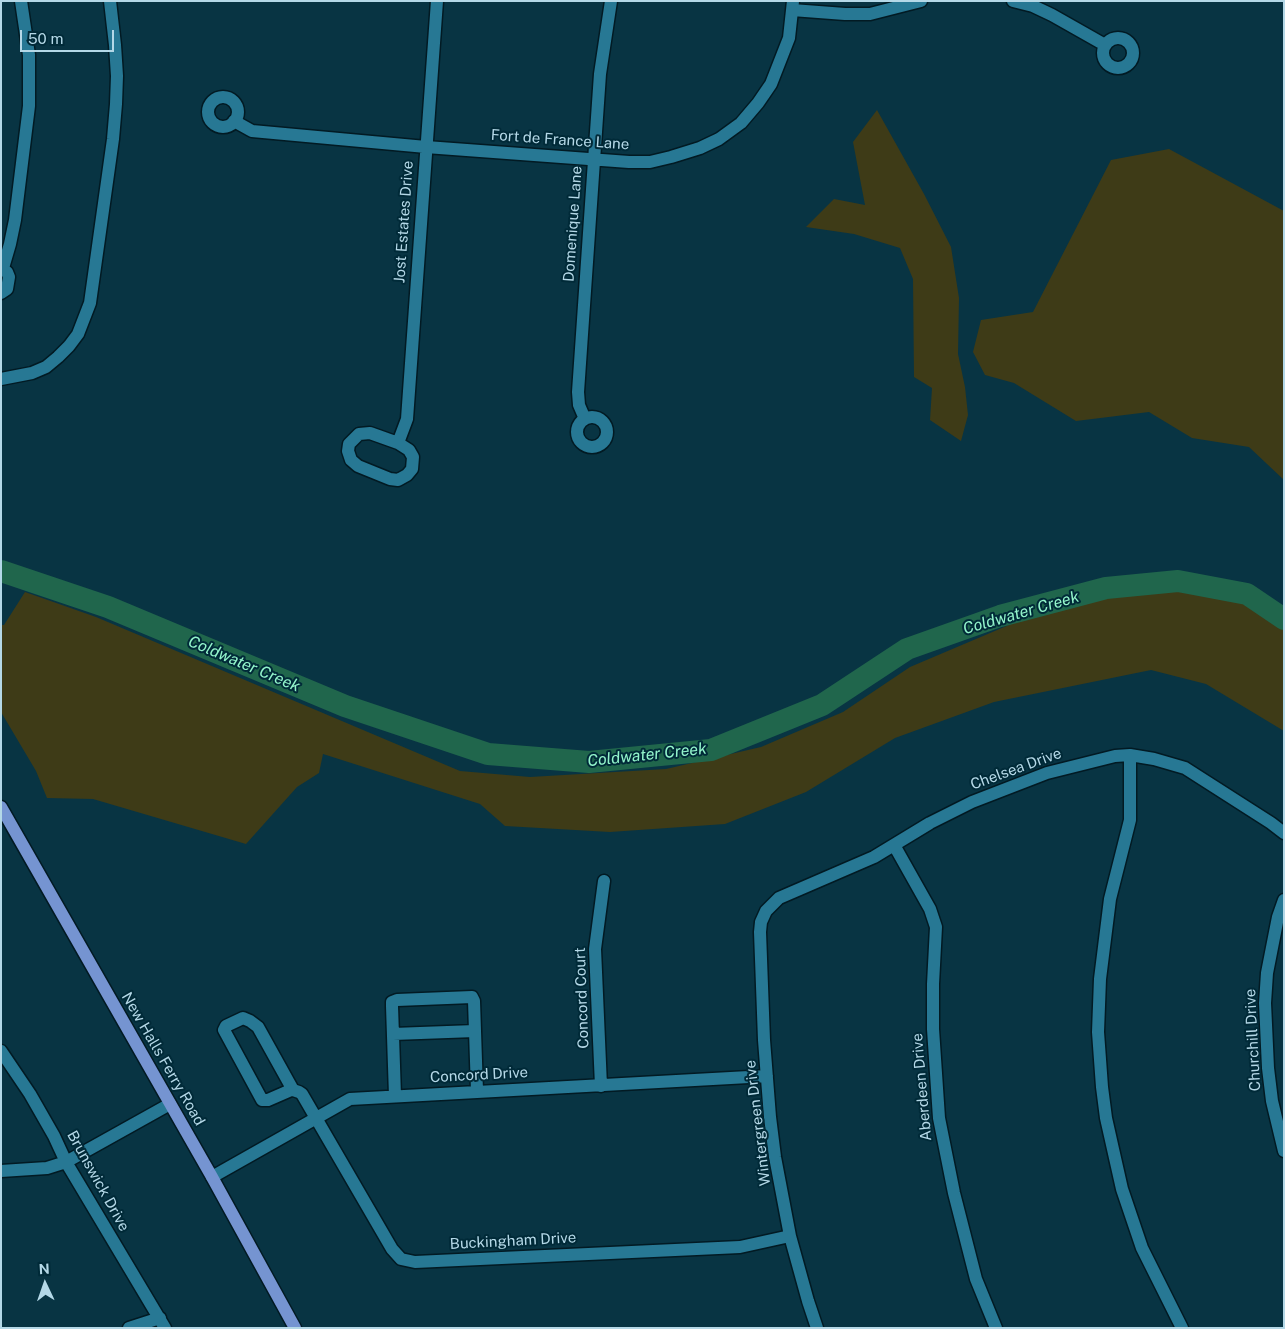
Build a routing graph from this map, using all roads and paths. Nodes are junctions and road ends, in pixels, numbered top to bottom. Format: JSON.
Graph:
{"nodes":[{"id":1,"x":21,"y":1,"type":"edge"},
{"id":2,"x":110,"y":1,"type":"edge"},
{"id":3,"x":437,"y":1,"type":"edge"},
{"id":4,"x":611,"y":1,"type":"edge"},
{"id":5,"x":920,"y":1,"type":"edge"},
{"id":6,"x":1013,"y":1,"type":"edge"},
{"id":7,"x":793,"y":5,"type":"edge"},
{"id":8,"x":1105,"y":45,"type":"dead end"},
{"id":9,"x":234,"y":122,"type":"dead end"},
{"id":10,"x":426,"y":147,"type":"junction"},
{"id":11,"x":594,"y":159,"type":"junction"},
{"id":12,"x":2,"y":267,"type":"edge"},
{"id":13,"x":1,"y":293,"type":"edge"},
{"id":14,"x":1,"y":379,"type":"edge"},
{"id":15,"x":585,"y":419,"type":"dead end"},
{"id":16,"x":398,"y":443,"type":"junction"},
{"id":17,"x":1130,"y":755,"type":"junction"},
{"id":18,"x":1,"y":806,"type":"edge"},
{"id":19,"x":1284,"y":833,"type":"edge"},
{"id":20,"x":894,"y":845,"type":"junction"},
{"id":21,"x":604,"y":880,"type":"dead end"},
{"id":22,"x":1284,"y":900,"type":"edge"},
{"id":23,"x":766,"y":911,"type":"joint"},
{"id":24,"x":475,"y":1031,"type":"junction"},
{"id":25,"x":392,"y":1034,"type":"junction"},
{"id":26,"x":1,"y":1051,"type":"edge"},
{"id":27,"x":768,"y":1076,"type":"junction"},
{"id":28,"x":601,"y":1086,"type":"junction"},
{"id":29,"x":293,"y":1090,"type":"junction"},
{"id":30,"x":477,"y":1091,"type":"junction"},
{"id":31,"x":395,"y":1096,"type":"junction"},
{"id":32,"x":170,"y":1104,"type":"junction"},
{"id":33,"x":316,"y":1118,"type":"junction"},
{"id":34,"x":1284,"y":1150,"type":"edge"},
{"id":35,"x":66,"y":1162,"type":"junction"},
{"id":36,"x":1,"y":1171,"type":"edge"},
{"id":37,"x":212,"y":1177,"type":"junction"},
{"id":38,"x":790,"y":1236,"type":"junction"},
{"id":39,"x":162,"y":1323,"type":"edge"},
{"id":40,"x":129,"y":1328,"type":"edge"},
{"id":41,"x":295,"y":1328,"type":"edge"},
{"id":42,"x":817,"y":1328,"type":"edge"},
{"id":43,"x":996,"y":1328,"type":"edge"},
{"id":44,"x":1182,"y":1328,"type":"edge"}],
"edges":[{"from":1,"to":12,"type":"street"},
{"from":2,"to":14,"type":"street"},
{"from":3,"to":10,"type":"street","name":"Jost Estates Drive"},
{"from":4,"to":11,"type":"street","name":"Domenique Lane"},
{"from":5,"to":7,"type":"street"},
{"from":6,"to":8,"type":"street"},
{"from":7,"to":11,"type":"street","name":"Fort de France Lane"},
{"from":9,"to":10,"type":"street","name":"Fort de France Lane"},
{"from":10,"to":11,"type":"street","name":"Fort de France Lane"},
{"from":10,"to":16,"type":"street","name":"Jost Estates Drive"},
{"from":11,"to":15,"type":"street","name":"Domenique Lane"},
{"from":12,"to":13,"type":"street"},
{"from":16,"to":16,"type":"street"},
{"from":17,"to":19,"type":"street","name":"Chelsea Drive"},
{"from":17,"to":20,"type":"street","name":"Chelsea Drive"},
{"from":17,"to":44,"type":"street"},
{"from":18,"to":32,"type":"main road","name":"New Halls Ferry Road"},
{"from":20,"to":23,"type":"street","name":"Chelsea Drive"},
{"from":20,"to":43,"type":"street","name":"Aberdeen Drive"},
{"from":21,"to":28,"type":"street","name":"Concord Court"},
{"from":22,"to":34,"type":"street","name":"Churchill Drive"},
{"from":23,"to":27,"type":"street","name":"Wintergreen Drive"},
{"from":24,"to":25,"type":"street"},
{"from":24,"to":25,"type":"street"},
{"from":24,"to":30,"type":"street"},
{"from":25,"to":31,"type":"street"},
{"from":26,"to":35,"type":"street","name":"Brunswick Drive"},
{"from":27,"to":28,"type":"street","name":"Concord Drive"},
{"from":27,"to":38,"type":"street","name":"Wintergreen Drive"},
{"from":28,"to":30,"type":"street","name":"Concord Drive"},
{"from":29,"to":29,"type":"street"},
{"from":29,"to":33,"type":"street"},
{"from":30,"to":31,"type":"street","name":"Concord Drive"},
{"from":31,"to":33,"type":"street","name":"Concord Drive"},
{"from":32,"to":35,"type":"street"},
{"from":32,"to":37,"type":"main road","name":"New Halls Ferry Road"},
{"from":33,"to":37,"type":"street","name":"Concord Drive"},
{"from":33,"to":38,"type":"street","name":"Buckingham Drive"},
{"from":35,"to":36,"type":"street"},
{"from":35,"to":39,"type":"street","name":"Brunswick Drive"},
{"from":37,"to":41,"type":"main road","name":"New Halls Ferry Road"},
{"from":38,"to":42,"type":"street","name":"Wintergreen Drive"},
{"from":39,"to":40,"type":"street"}]}
